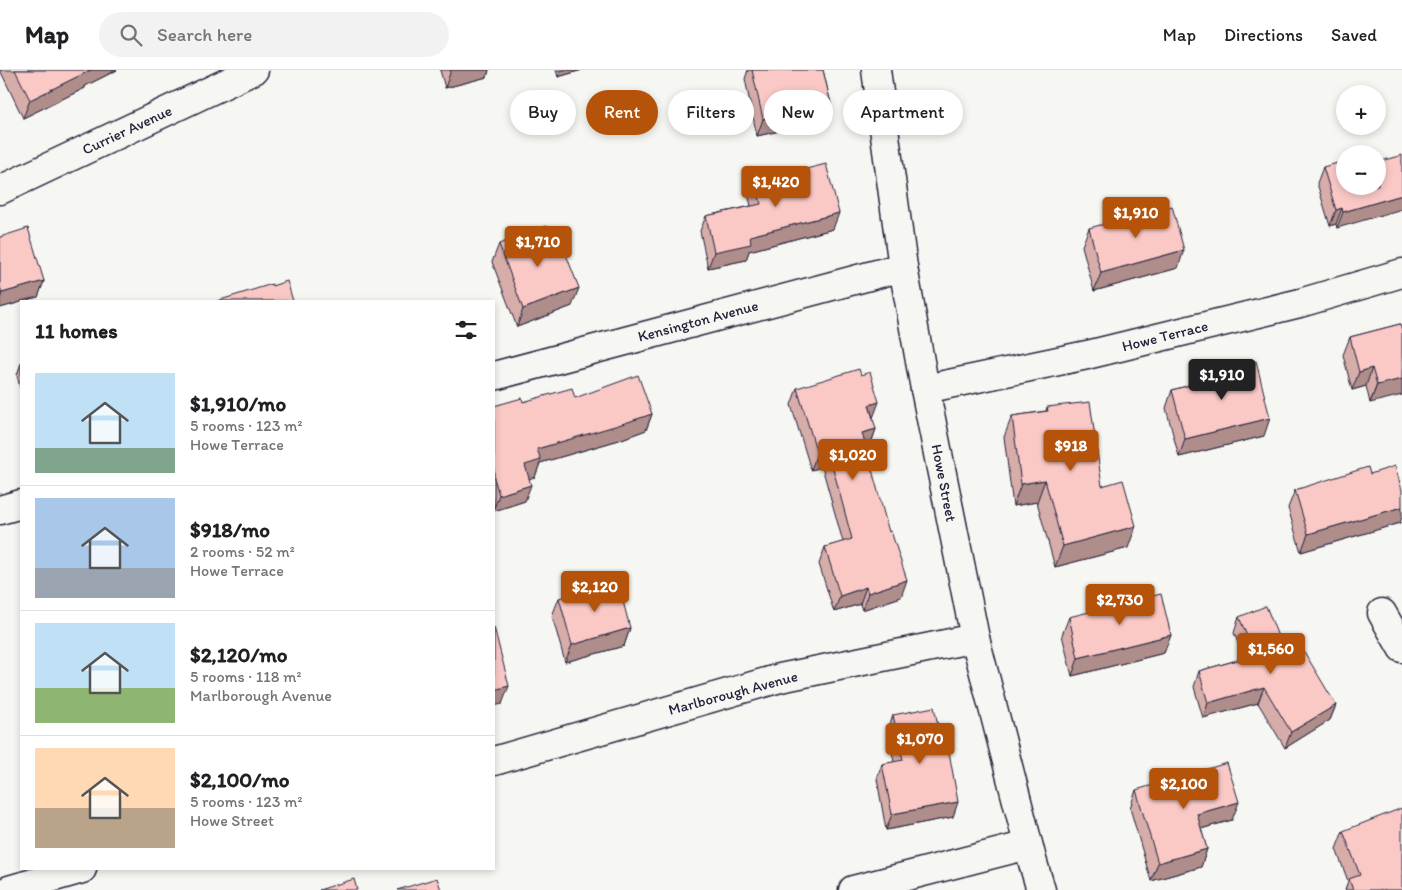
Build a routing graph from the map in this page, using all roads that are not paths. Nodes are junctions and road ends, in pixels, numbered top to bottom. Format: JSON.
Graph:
{"nodes":[{"id":1,"x":254,"y":70,"type":"edge"},
{"id":2,"x":876,"y":70,"type":"edge"},
{"id":3,"x":0,"y":190,"type":"edge"},
{"id":4,"x":903,"y":267,"type":"junction"},
{"id":5,"x":1402,"y":273,"type":"edge"},
{"id":6,"x":495,"y":376,"type":"edge"},
{"id":7,"x":925,"y":389,"type":"junction"},
{"id":8,"x":20,"y":504,"type":"edge"},
{"id":9,"x":0,"y":510,"type":"edge"},
{"id":10,"x":1382,"y":613,"type":"dead end"},
{"id":11,"x":975,"y":638,"type":"junction"},
{"id":12,"x":1402,"y":648,"type":"edge"},
{"id":13,"x":495,"y":761,"type":"edge"},
{"id":14,"x":1028,"y":845,"type":"junction"},
{"id":15,"x":79,"y":870,"type":"edge"},
{"id":16,"x":9,"y":890,"type":"edge"},
{"id":17,"x":854,"y":890,"type":"edge"},
{"id":18,"x":1042,"y":890,"type":"edge"}],
"edges":[{"from":1,"to":3,"type":"street","name":"Currier Avenue"},
{"from":2,"to":4,"type":"street","name":"Howe Street"},
{"from":4,"to":6,"type":"street","name":"Kensington Avenue"},
{"from":4,"to":7,"type":"street","name":"Howe Street"},
{"from":5,"to":7,"type":"street","name":"Howe Terrace"},
{"from":7,"to":11,"type":"street","name":"Howe Street"},
{"from":8,"to":9,"type":"street"},
{"from":10,"to":12,"type":"street"},
{"from":11,"to":13,"type":"street","name":"Marlborough Avenue"},
{"from":11,"to":14,"type":"street","name":"Howe Street"},
{"from":14,"to":17,"type":"street"},
{"from":14,"to":18,"type":"street","name":"Howe Street"},
{"from":15,"to":16,"type":"street"}]}
